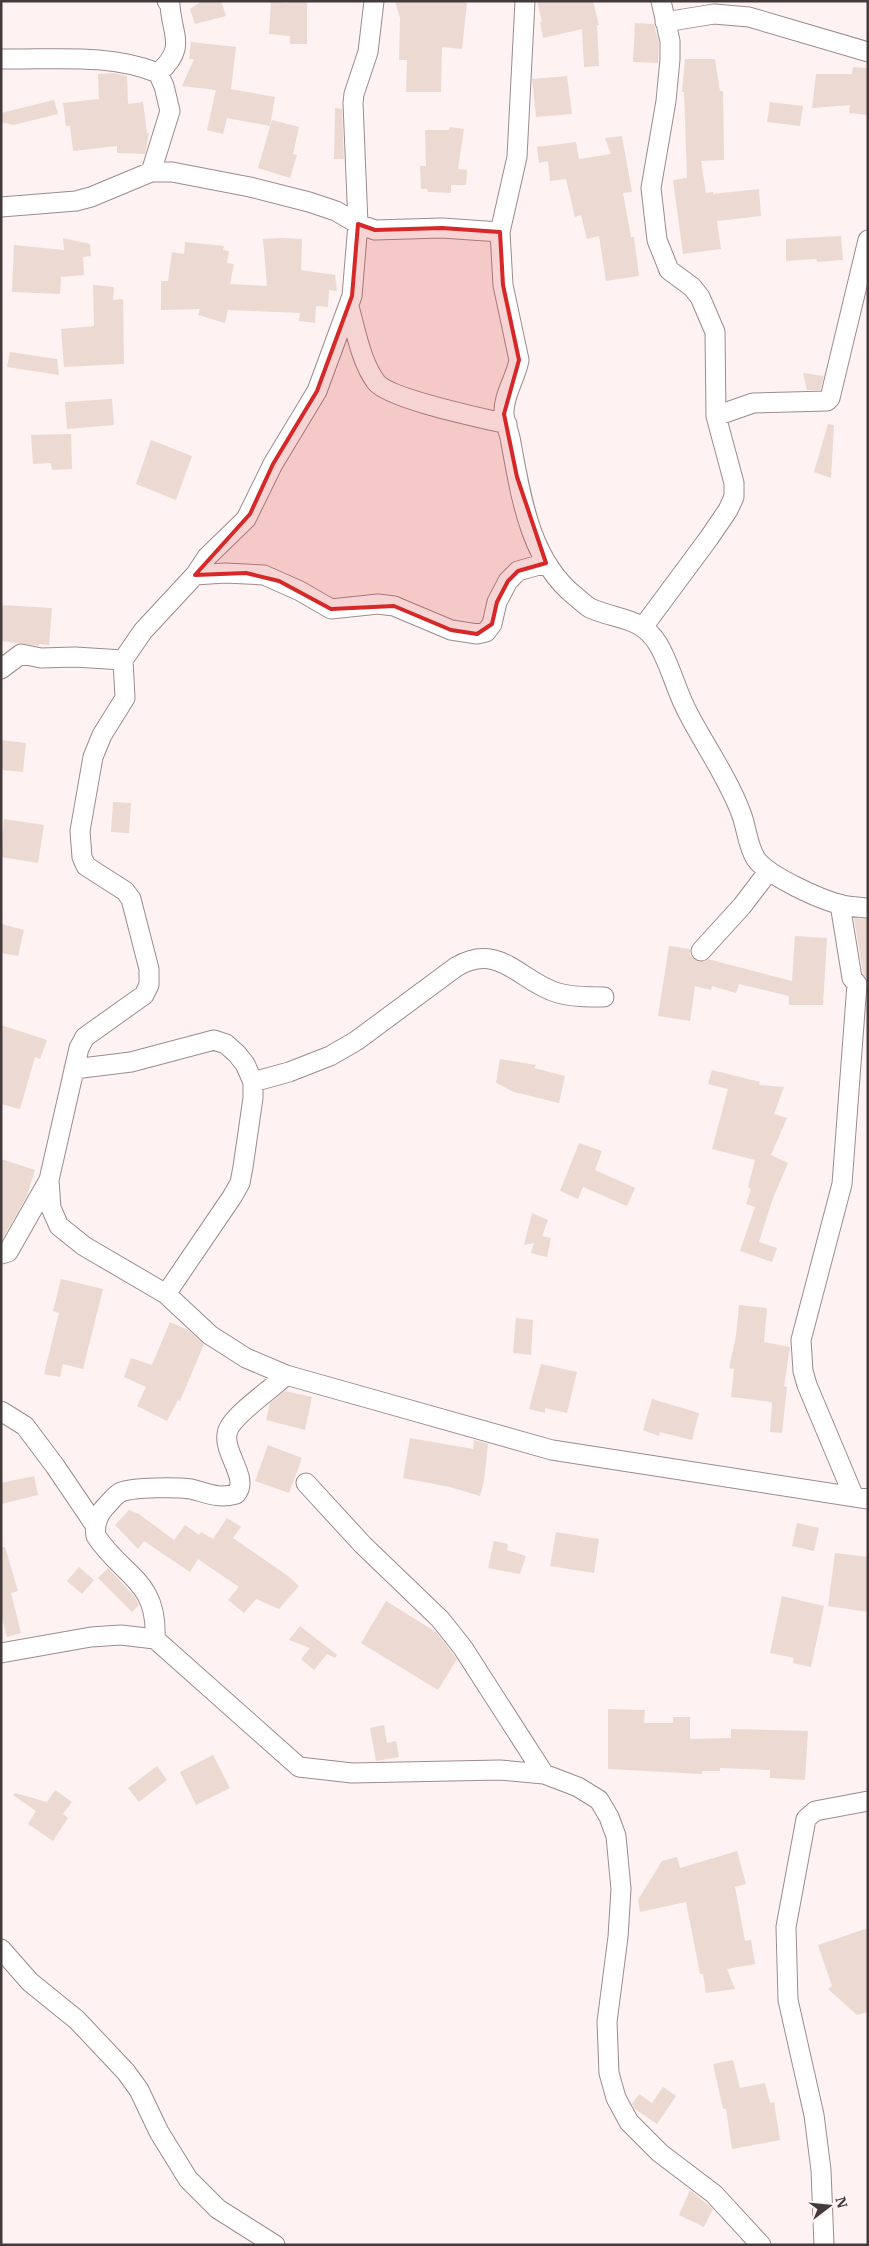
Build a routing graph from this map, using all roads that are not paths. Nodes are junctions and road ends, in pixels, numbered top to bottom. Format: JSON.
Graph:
{"nodes":[{"id":1,"x":374,"y":1,"type":"edge"},
{"id":2,"x":525,"y":1,"type":"edge"},
{"id":3,"x":661,"y":1,"type":"edge"},
{"id":4,"x":173,"y":2,"type":"edge"},
{"id":5,"x":665,"y":22,"type":"junction"},
{"id":6,"x":868,"y":52,"type":"edge"},
{"id":7,"x":1,"y":59,"type":"edge"},
{"id":8,"x":158,"y":73,"type":"junction"},
{"id":9,"x":151,"y":172,"type":"junction"},
{"id":10,"x":1,"y":207,"type":"edge"},
{"id":11,"x":358,"y":224,"type":"junction"},
{"id":12,"x":500,"y":232,"type":"junction"},
{"id":13,"x":868,"y":240,"type":"edge"},
{"id":14,"x":349,"y":307,"type":"junction"},
{"id":15,"x":716,"y":416,"type":"junction"},
{"id":16,"x":507,"y":424,"type":"junction"},
{"id":17,"x":546,"y":563,"type":"junction"},
{"id":18,"x":195,"y":575,"type":"junction"},
{"id":19,"x":643,"y":627,"type":"junction"},
{"id":20,"x":123,"y":660,"type":"junction"},
{"id":21,"x":1,"y":669,"type":"edge"},
{"id":22,"x":768,"y":872,"type":"junction"},
{"id":23,"x":840,"y":904,"type":"junction"},
{"id":24,"x":868,"y":908,"type":"edge"},
{"id":25,"x":701,"y":951,"type":"dead end"},
{"id":26,"x":604,"y":997,"type":"dead end"},
{"id":27,"x":74,"y":1069,"type":"junction"},
{"id":28,"x":253,"y":1082,"type":"junction"},
{"id":29,"x":49,"y":1180,"type":"junction"},
{"id":30,"x":1,"y":1254,"type":"edge"},
{"id":31,"x":166,"y":1294,"type":"junction"},
{"id":32,"x":286,"y":1376,"type":"junction"},
{"id":33,"x":1,"y":1411,"type":"edge"},
{"id":34,"x":306,"y":1483,"type":"dead end"},
{"id":35,"x":861,"y":1498,"type":"edge"},
{"id":36,"x":95,"y":1525,"type":"junction"},
{"id":37,"x":155,"y":1639,"type":"junction"},
{"id":38,"x":1,"y":1653,"type":"edge"},
{"id":39,"x":544,"y":1774,"type":"junction"},
{"id":40,"x":868,"y":1801,"type":"edge"},
{"id":41,"x":1,"y":1948,"type":"edge"},
{"id":42,"x":275,"y":2245,"type":"edge"},
{"id":43,"x":761,"y":2245,"type":"edge"},
{"id":44,"x":824,"y":2245,"type":"edge"}],
"edges":[{"from":1,"to":11,"type":"street"},
{"from":2,"to":12,"type":"street"},
{"from":3,"to":5,"type":"street"},
{"from":4,"to":8,"type":"street"},
{"from":5,"to":6,"type":"street"},
{"from":5,"to":15,"type":"street"},
{"from":7,"to":8,"type":"street"},
{"from":8,"to":9,"type":"street"},
{"from":9,"to":10,"type":"street"},
{"from":9,"to":11,"type":"street"},
{"from":11,"to":12,"type":"street"},
{"from":11,"to":14,"type":"street"},
{"from":12,"to":16,"type":"street"},
{"from":13,"to":15,"type":"street"},
{"from":14,"to":16,"type":"street"},
{"from":14,"to":18,"type":"street"},
{"from":15,"to":19,"type":"street"},
{"from":16,"to":17,"type":"street"},
{"from":17,"to":18,"type":"street"},
{"from":17,"to":19,"type":"street"},
{"from":18,"to":20,"type":"street"},
{"from":19,"to":22,"type":"street"},
{"from":20,"to":21,"type":"street"},
{"from":20,"to":27,"type":"street"},
{"from":22,"to":23,"type":"street"},
{"from":22,"to":25,"type":"street"},
{"from":23,"to":24,"type":"street"},
{"from":23,"to":35,"type":"street"},
{"from":26,"to":28,"type":"street"},
{"from":27,"to":28,"type":"street"},
{"from":27,"to":29,"type":"street"},
{"from":28,"to":31,"type":"street"},
{"from":29,"to":30,"type":"street"},
{"from":29,"to":31,"type":"street"},
{"from":31,"to":32,"type":"street"},
{"from":32,"to":35,"type":"street"},
{"from":32,"to":36,"type":"street"},
{"from":33,"to":36,"type":"street"},
{"from":34,"to":39,"type":"street"},
{"from":36,"to":37,"type":"street"},
{"from":37,"to":38,"type":"street"},
{"from":37,"to":39,"type":"street"},
{"from":39,"to":43,"type":"street"},
{"from":40,"to":44,"type":"street"},
{"from":41,"to":42,"type":"street"}]}
